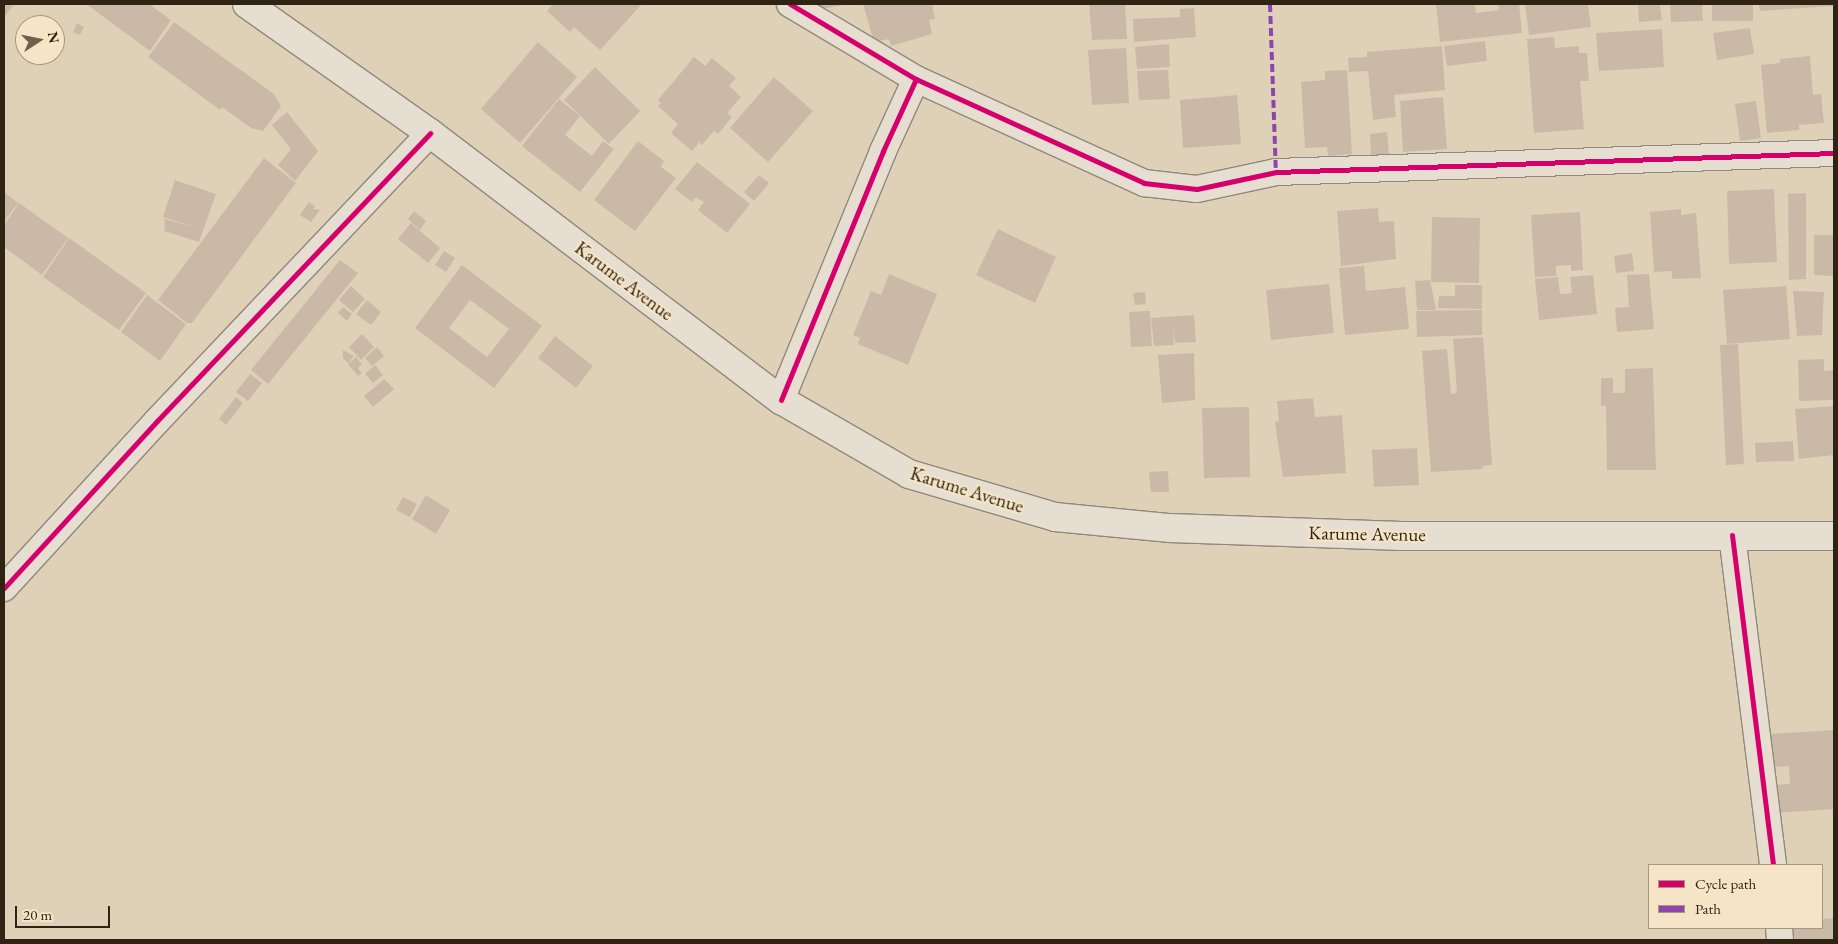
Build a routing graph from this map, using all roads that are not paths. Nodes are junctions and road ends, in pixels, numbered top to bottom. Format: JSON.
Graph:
{"nodes":[{"id":1,"x":247,"y":4,"type":"edge"},
{"id":2,"x":790,"y":4,"type":"edge"},
{"id":3,"x":916,"y":79,"type":"junction"},
{"id":4,"x":430,"y":133,"type":"junction"},
{"id":5,"x":1834,"y":153,"type":"edge"},
{"id":6,"x":781,"y":400,"type":"junction"},
{"id":7,"x":1732,"y":535,"type":"junction"},
{"id":8,"x":1834,"y":536,"type":"edge"},
{"id":9,"x":4,"y":588,"type":"edge"},
{"id":10,"x":1773,"y":864,"type":"edge"}],
"edges":[{"from":1,"to":4,"type":"main road","name":"Karume Avenue"},
{"from":2,"to":3,"type":"street"},
{"from":3,"to":5,"type":"street"},
{"from":3,"to":6,"type":"street"},
{"from":4,"to":6,"type":"main road","name":"Karume Avenue"},
{"from":4,"to":9,"type":"street"},
{"from":6,"to":7,"type":"main road","name":"Karume Avenue"},
{"from":7,"to":8,"type":"main road","name":"Karume Avenue"},
{"from":7,"to":10,"type":"street"}]}
